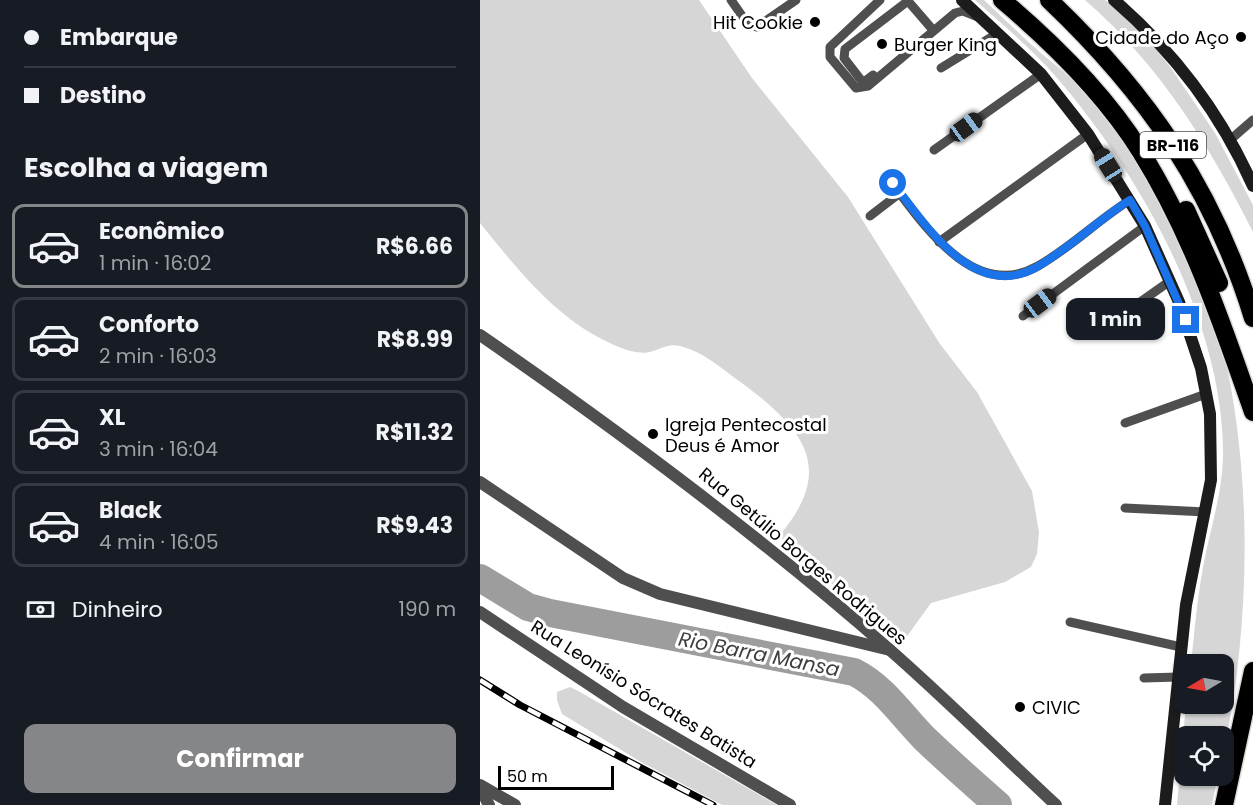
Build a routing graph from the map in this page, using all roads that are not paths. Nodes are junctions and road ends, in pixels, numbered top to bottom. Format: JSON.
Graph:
{"nodes":[{"id":1,"x":731,"y":0,"type":"edge"},
{"id":2,"x":796,"y":0,"type":"edge"},
{"id":3,"x":880,"y":0,"type":"edge"},
{"id":4,"x":962,"y":0,"type":"edge"},
{"id":5,"x":1002,"y":0,"type":"edge"},
{"id":6,"x":1020,"y":0,"type":"edge"},
{"id":7,"x":1049,"y":0,"type":"edge"},
{"id":8,"x":1114,"y":0,"type":"edge"},
{"id":9,"x":908,"y":1,"type":"edge"},
{"id":10,"x":984,"y":19,"type":"junction"},
{"id":11,"x":933,"y":30,"type":"junction"},
{"id":12,"x":998,"y":33,"type":"junction"},
{"id":13,"x":907,"y":53,"type":"junction"},
{"id":14,"x":941,"y":68,"type":"dead end"},
{"id":15,"x":1041,"y":74,"type":"junction"},
{"id":16,"x":1253,"y":120,"type":"edge"},
{"id":17,"x":1088,"y":134,"type":"junction"},
{"id":18,"x":1230,"y":140,"type":"junction"},
{"id":19,"x":934,"y":150,"type":"dead end"},
{"id":20,"x":885,"y":174,"type":"dead end"},
{"id":21,"x":1253,"y":186,"type":"edge"},
{"id":22,"x":900,"y":193,"type":"junction"},
{"id":23,"x":1205,"y":199,"type":"junction"},
{"id":24,"x":1130,"y":200,"type":"junction"},
{"id":25,"x":870,"y":216,"type":"dead end"},
{"id":26,"x":1145,"y":226,"type":"junction"},
{"id":27,"x":939,"y":242,"type":"junction"},
{"id":28,"x":1170,"y":280,"type":"junction"},
{"id":29,"x":1253,"y":285,"type":"edge"},
{"id":30,"x":1136,"y":305,"type":"dead end"},
{"id":31,"x":1023,"y":316,"type":"dead end"},
{"id":32,"x":1253,"y":318,"type":"edge"},
{"id":33,"x":480,"y":335,"type":"edge"},
{"id":34,"x":1206,"y":394,"type":"junction"},
{"id":35,"x":1253,"y":398,"type":"edge"},
{"id":36,"x":1253,"y":412,"type":"edge"},
{"id":37,"x":1125,"y":423,"type":"dead end"},
{"id":38,"x":480,"y":482,"type":"edge"},
{"id":39,"x":1125,"y":508,"type":"dead end"},
{"id":40,"x":1206,"y":512,"type":"junction"},
{"id":41,"x":480,"y":612,"type":"edge"},
{"id":42,"x":1070,"y":622,"type":"dead end"},
{"id":43,"x":1182,"y":647,"type":"junction"},
{"id":44,"x":890,"y":650,"type":"junction"},
{"id":45,"x":1181,"y":654,"type":"edge"},
{"id":46,"x":1253,"y":670,"type":"edge"},
{"id":47,"x":1174,"y":677,"type":"edge"},
{"id":48,"x":1144,"y":678,"type":"dead end"},
{"id":49,"x":1174,"y":714,"type":"edge"},
{"id":50,"x":480,"y":787,"type":"edge"},
{"id":51,"x":489,"y":805,"type":"edge"},
{"id":52,"x":515,"y":805,"type":"edge"},
{"id":53,"x":790,"y":805,"type":"edge"},
{"id":54,"x":1056,"y":805,"type":"edge"},
{"id":55,"x":1165,"y":805,"type":"edge"},
{"id":56,"x":1224,"y":805,"type":"edge"}],
"edges":[{"from":1,"to":2,"type":"lane"},
{"from":3,"to":13,"type":"lane"},
{"from":4,"to":10,"type":"main road"},
{"from":5,"to":36,"type":"highway","number":"BR-116"},
{"from":6,"to":35,"type":"highway","number":"BR-116"},
{"from":7,"to":23,"type":"highway","number":"BR-116"},
{"from":8,"to":18,"type":"main road"},
{"from":9,"to":11,"type":"lane"},
{"from":9,"to":13,"type":"lane"},
{"from":10,"to":11,"type":"lane"},
{"from":10,"to":12,"type":"main road"},
{"from":11,"to":13,"type":"lane"},
{"from":12,"to":14,"type":"lane"},
{"from":12,"to":15,"type":"main road"},
{"from":15,"to":17,"type":"main road"},
{"from":15,"to":19,"type":"lane"},
{"from":16,"to":18,"type":"lane"},
{"from":17,"to":24,"type":"main road"},
{"from":17,"to":27,"type":"lane"},
{"from":18,"to":21,"type":"main road"},
{"from":20,"to":22,"type":"lane"},
{"from":22,"to":25,"type":"lane"},
{"from":22,"to":27,"type":"lane"},
{"from":23,"to":29,"type":"highway","number":"BR-116"},
{"from":23,"to":32,"type":"highway","number":"BR-116"},
{"from":24,"to":26,"type":"main road"},
{"from":24,"to":27,"type":"lane"},
{"from":26,"to":28,"type":"main road"},
{"from":26,"to":31,"type":"lane"},
{"from":28,"to":30,"type":"lane"},
{"from":28,"to":34,"type":"main road"},
{"from":33,"to":44,"type":"street","name":"Rua Getúlio Borges Rodrigues"},
{"from":34,"to":37,"type":"lane"},
{"from":34,"to":40,"type":"main road"},
{"from":38,"to":44,"type":"street"},
{"from":39,"to":40,"type":"lane"},
{"from":40,"to":43,"type":"main road"},
{"from":41,"to":53,"type":"street","name":"Rua Leonísio Sócrates Batista"},
{"from":42,"to":43,"type":"lane"},
{"from":43,"to":45,"type":"main road"},
{"from":44,"to":54,"type":"street","name":"Rua Getúlio Borges Rodrigues"},
{"from":46,"to":56,"type":"highway"},
{"from":47,"to":48,"type":"lane"},
{"from":49,"to":55,"type":"main road"},
{"from":50,"to":51,"type":"street"},
{"from":50,"to":52,"type":"street"}]}
